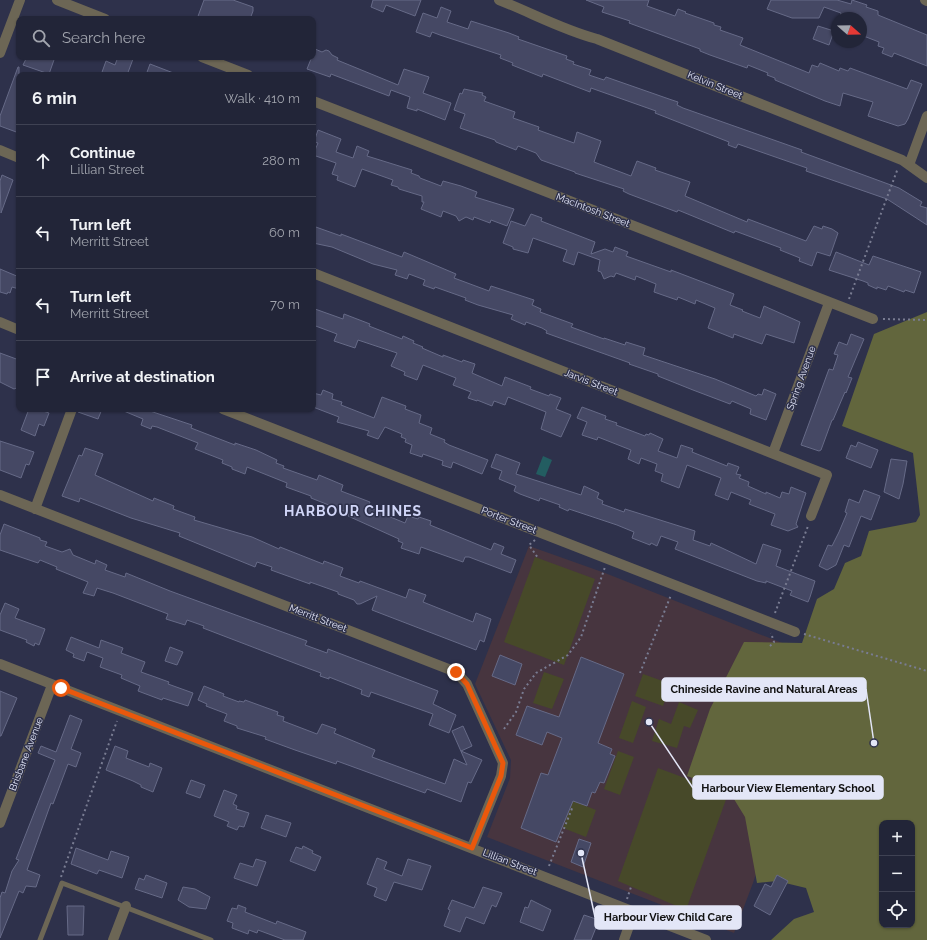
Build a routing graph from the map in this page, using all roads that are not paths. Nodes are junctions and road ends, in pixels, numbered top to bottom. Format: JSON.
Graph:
{"nodes":[{"id":1,"x":20,"y":0,"type":"edge"},
{"id":2,"x":57,"y":0,"type":"edge"},
{"id":3,"x":499,"y":0,"type":"edge"},
{"id":4,"x":97,"y":16,"type":"edge"},
{"id":5,"x":0,"y":53,"type":"edge"},
{"id":6,"x":210,"y":60,"type":"edge"},
{"id":7,"x":240,"y":72,"type":"edge"},
{"id":8,"x":316,"y":102,"type":"edge"},
{"id":9,"x":927,"y":116,"type":"edge"},
{"id":10,"x":0,"y":150,"type":"edge"},
{"id":11,"x":16,"y":157,"type":"edge"},
{"id":12,"x":905,"y":162,"type":"junction"},
{"id":13,"x":927,"y":178,"type":"edge"},
{"id":14,"x":316,"y":274,"type":"edge"},
{"id":15,"x":829,"y":303,"type":"junction"},
{"id":16,"x":874,"y":319,"type":"road end"},
{"id":17,"x":0,"y":322,"type":"edge"},
{"id":18,"x":16,"y":329,"type":"edge"},
{"id":19,"x":71,"y":412,"type":"edge"},
{"id":20,"x":231,"y":412,"type":"edge"},
{"id":21,"x":773,"y":453,"type":"junction"},
{"id":22,"x":0,"y":495,"type":"edge"},
{"id":23,"x":35,"y":509,"type":"junction"},
{"id":24,"x":811,"y":516,"type":"road end"},
{"id":25,"x":795,"y":632,"type":"road end"},
{"id":26,"x":0,"y":664,"type":"edge"},
{"id":27,"x":52,"y":685,"type":"junction"},
{"id":28,"x":0,"y":823,"type":"edge"},
{"id":29,"x":472,"y":848,"type":"junction"},
{"id":30,"x":126,"y":906,"type":"junction"},
{"id":31,"x":634,"y":912,"type":"junction"},
{"id":32,"x":40,"y":940,"type":"edge"},
{"id":33,"x":113,"y":940,"type":"edge"},
{"id":34,"x":211,"y":940,"type":"edge"},
{"id":35,"x":624,"y":940,"type":"edge"},
{"id":36,"x":706,"y":940,"type":"edge"}],
"edges":[{"from":1,"to":5,"type":"street"},
{"from":2,"to":4,"type":"street"},
{"from":3,"to":12,"type":"street","name":"Kelvin Street"},
{"from":6,"to":7,"type":"street"},
{"from":8,"to":15,"type":"street","name":"MacIntosh Street"},
{"from":9,"to":12,"type":"street"},
{"from":10,"to":11,"type":"street"},
{"from":12,"to":13,"type":"street","name":"Kelvin Street"},
{"from":14,"to":21,"type":"street","name":"Jarvis Street"},
{"from":15,"to":16,"type":"street","name":"MacIntosh Street"},
{"from":15,"to":21,"type":"street","name":"Spring Avenue"},
{"from":17,"to":18,"type":"street"},
{"from":19,"to":23,"type":"street"},
{"from":20,"to":25,"type":"street","name":"Porter Street"},
{"from":21,"to":24,"type":"street","name":"Jarvis Street"},
{"from":22,"to":23,"type":"street","name":"Merritt Street"},
{"from":23,"to":29,"type":"street","name":"Merritt Street"},
{"from":26,"to":27,"type":"street","name":"Lillian Street"},
{"from":27,"to":28,"type":"street","name":"Brisbane Avenue"},
{"from":27,"to":29,"type":"street","name":"Lillian Street"},
{"from":29,"to":31,"type":"street","name":"Lillian Street"},
{"from":30,"to":32,"type":"lane"},
{"from":30,"to":33,"type":"street"},
{"from":30,"to":34,"type":"lane"},
{"from":31,"to":35,"type":"street"},
{"from":31,"to":36,"type":"street","name":"Lillian Street"}]}
